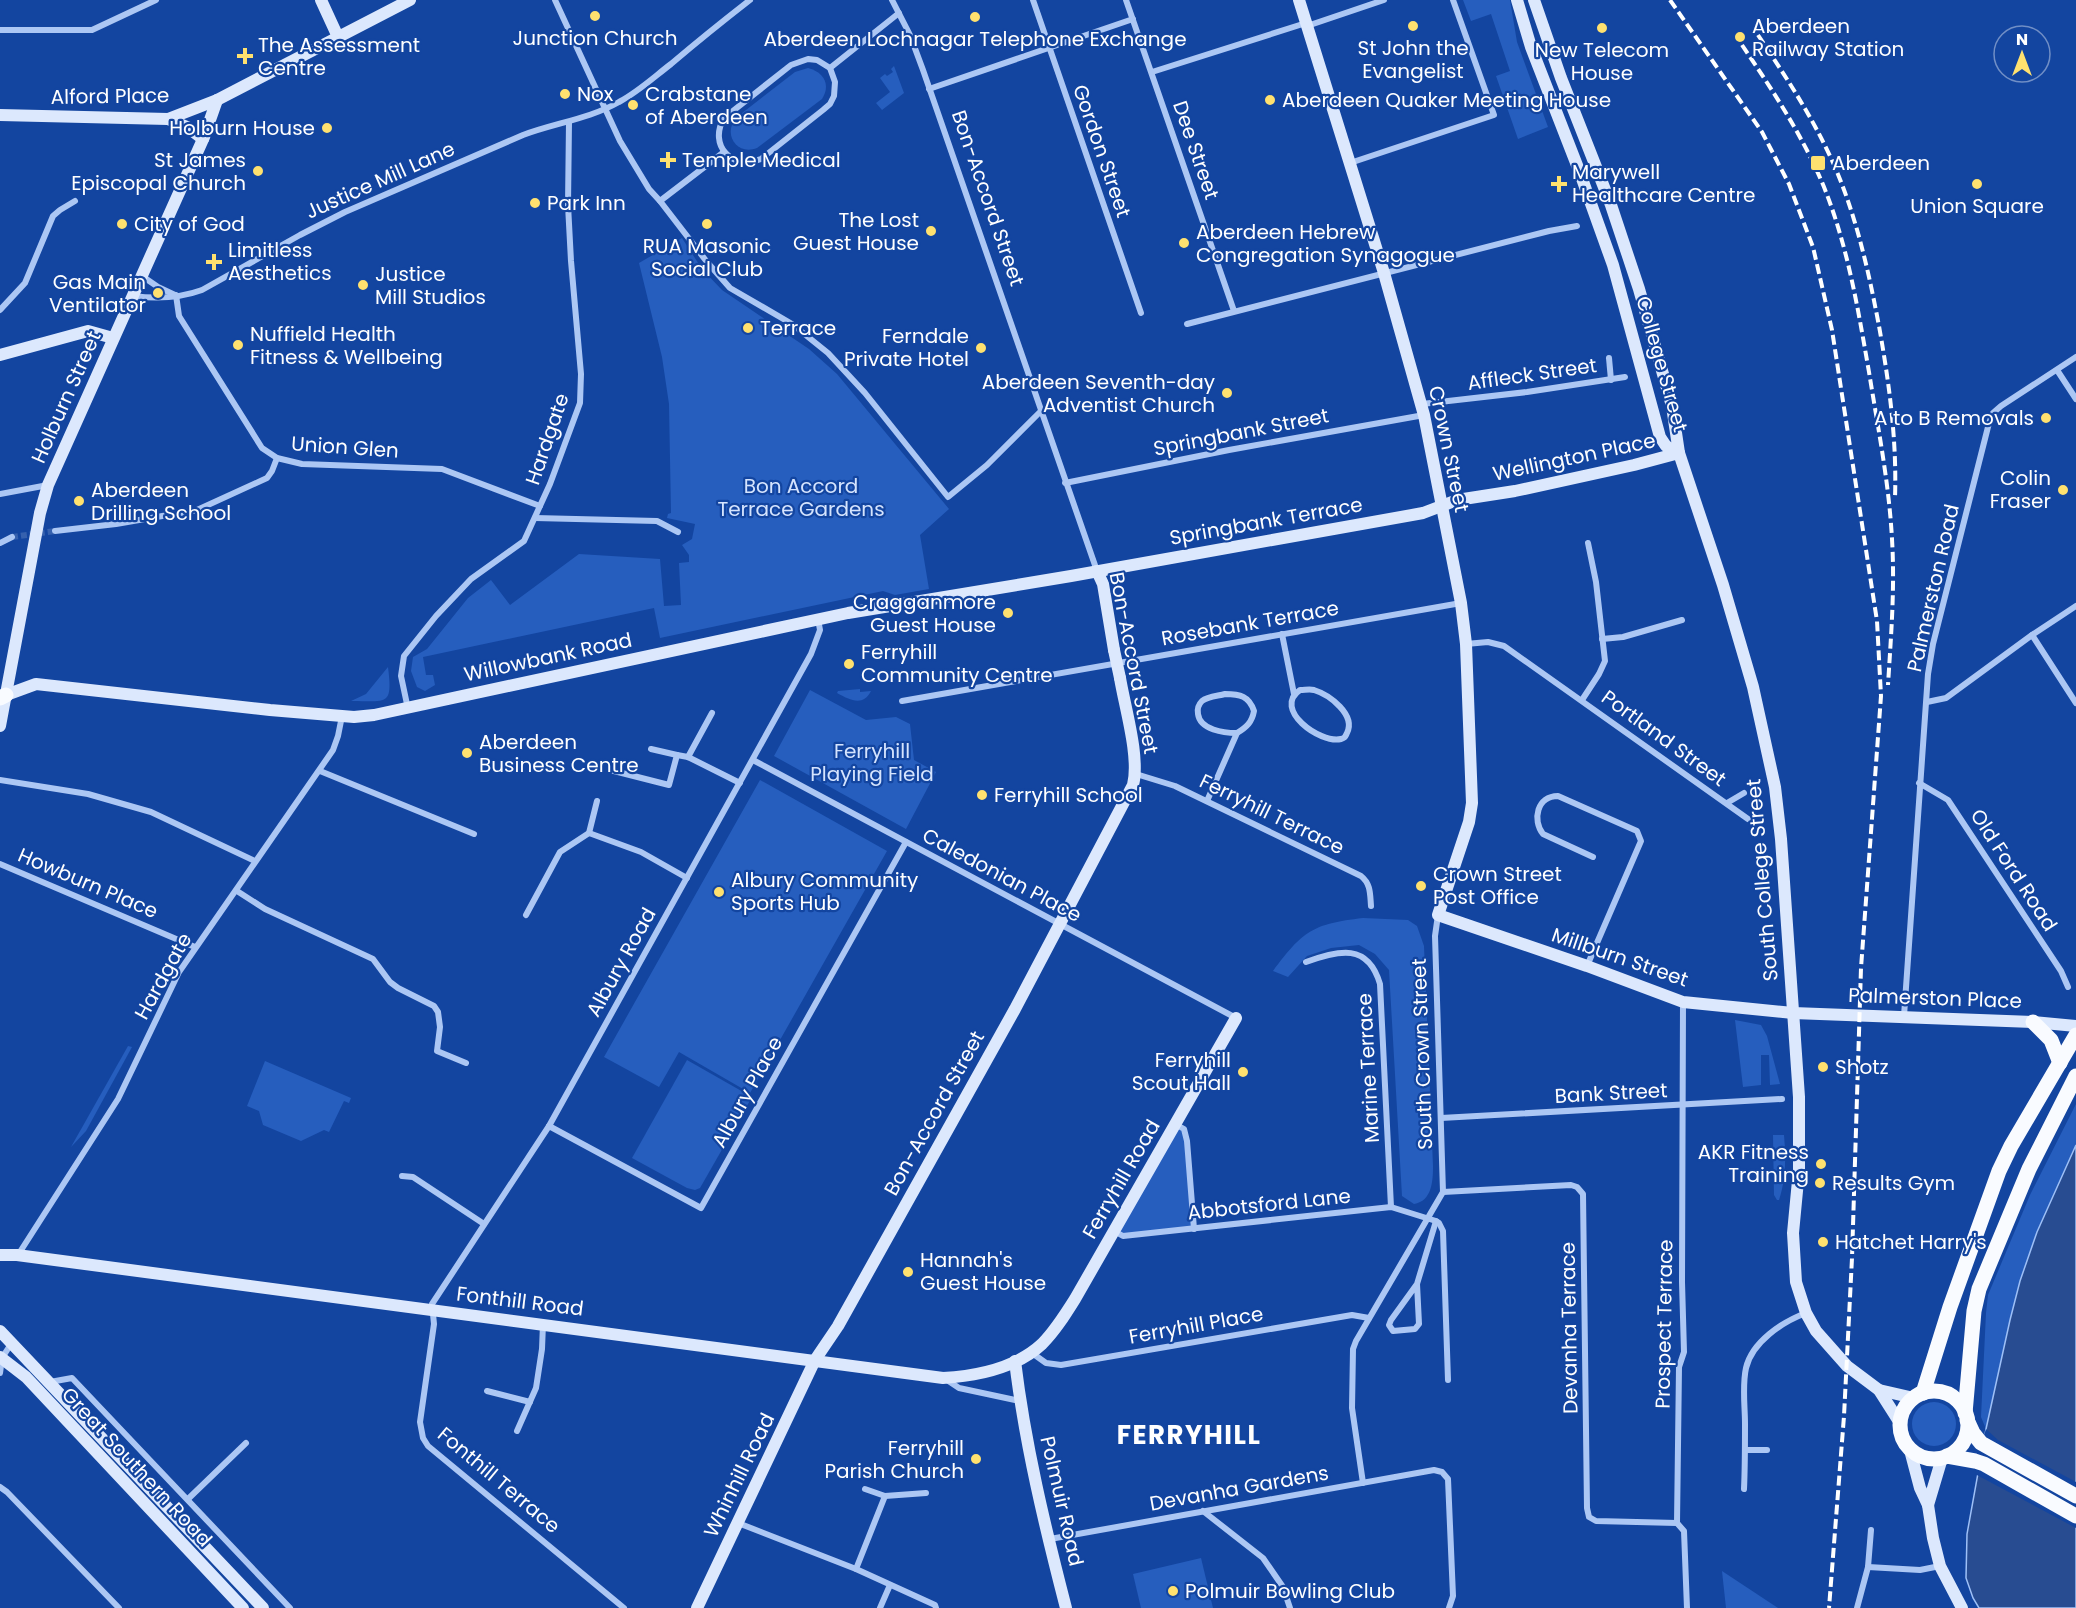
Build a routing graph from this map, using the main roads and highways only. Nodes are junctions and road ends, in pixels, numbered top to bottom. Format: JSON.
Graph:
{"nodes":[{"id":1,"x":2032,"y":1022,"type":"road end"},
{"id":2,"x":2076,"y":1035,"type":"edge"},
{"id":3,"x":2060,"y":1063,"type":"junction"},
{"id":4,"x":2076,"y":1076,"type":"edge"},
{"id":5,"x":1919,"y":1396,"type":"junction"},
{"id":6,"x":1966,"y":1417,"type":"junction"},
{"id":7,"x":1945,"y":1457,"type":"junction"},
{"id":8,"x":2076,"y":1496,"type":"edge"},
{"id":9,"x":2076,"y":1516,"type":"edge"}],
"edges":[{"from":1,"to":3,"type":"main road"},
{"from":2,"to":3,"type":"main road"},
{"from":3,"to":5,"type":"main road"},
{"from":4,"to":6,"type":"main road"},
{"from":5,"to":6,"type":"main road"},
{"from":5,"to":7,"type":"main road"},
{"from":6,"to":7,"type":"main road"},
{"from":6,"to":8,"type":"main road"},
{"from":7,"to":9,"type":"main road"}]}
